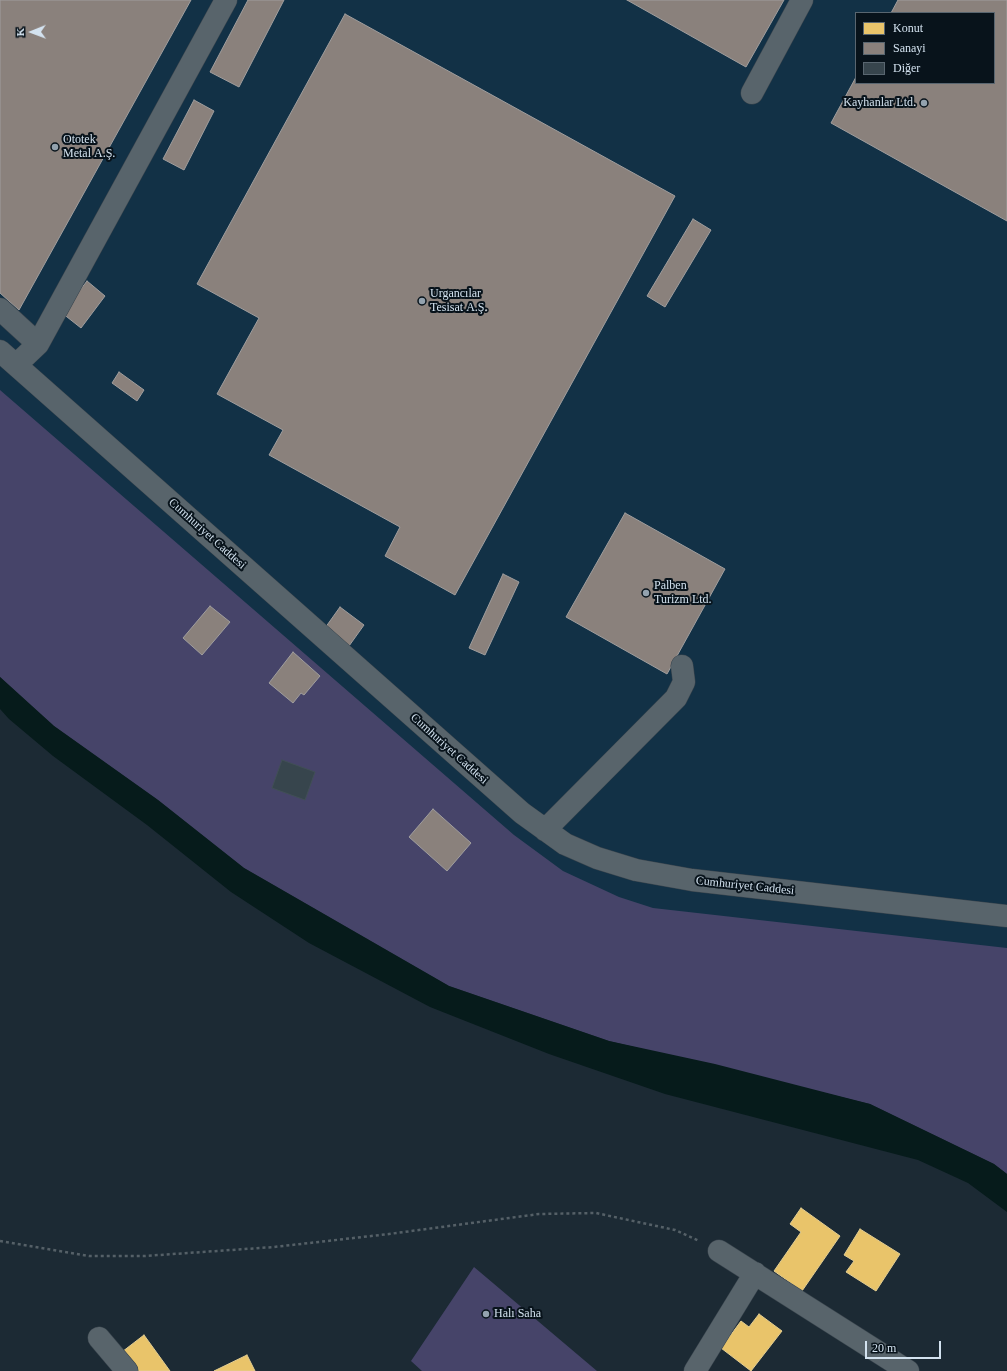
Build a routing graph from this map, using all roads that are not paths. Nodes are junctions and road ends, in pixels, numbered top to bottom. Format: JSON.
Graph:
{"nodes":[{"id":1,"x":226,"y":0,"type":"edge"},
{"id":2,"x":802,"y":0,"type":"edge"},
{"id":3,"x":752,"y":93,"type":"dead end"},
{"id":4,"x":0,"y":309,"type":"edge"},
{"id":5,"x":38,"y":344,"type":"junction"},
{"id":6,"x":8,"y":358,"type":"edge"},
{"id":7,"x":682,"y":666,"type":"dead end"},
{"id":8,"x":545,"y":830,"type":"junction"},
{"id":9,"x":1007,"y":916,"type":"edge"},
{"id":10,"x":719,"y":1251,"type":"road end"},
{"id":11,"x":755,"y":1273,"type":"junction"},
{"id":12,"x":99,"y":1338,"type":"dead end"},
{"id":13,"x":126,"y":1371,"type":"edge"},
{"id":14,"x":695,"y":1371,"type":"edge"},
{"id":15,"x":908,"y":1371,"type":"edge"}],
"edges":[{"from":1,"to":5,"type":"street"},
{"from":2,"to":3,"type":"street"},
{"from":4,"to":5,"type":"street"},
{"from":5,"to":6,"type":"street"},
{"from":6,"to":8,"type":"street","name":"Cumhuriyet Caddesi"},
{"from":7,"to":8,"type":"street"},
{"from":8,"to":9,"type":"street","name":"Cumhuriyet Caddesi"},
{"from":10,"to":11,"type":"street"},
{"from":11,"to":14,"type":"street"},
{"from":11,"to":15,"type":"street"},
{"from":12,"to":13,"type":"street"}]}
